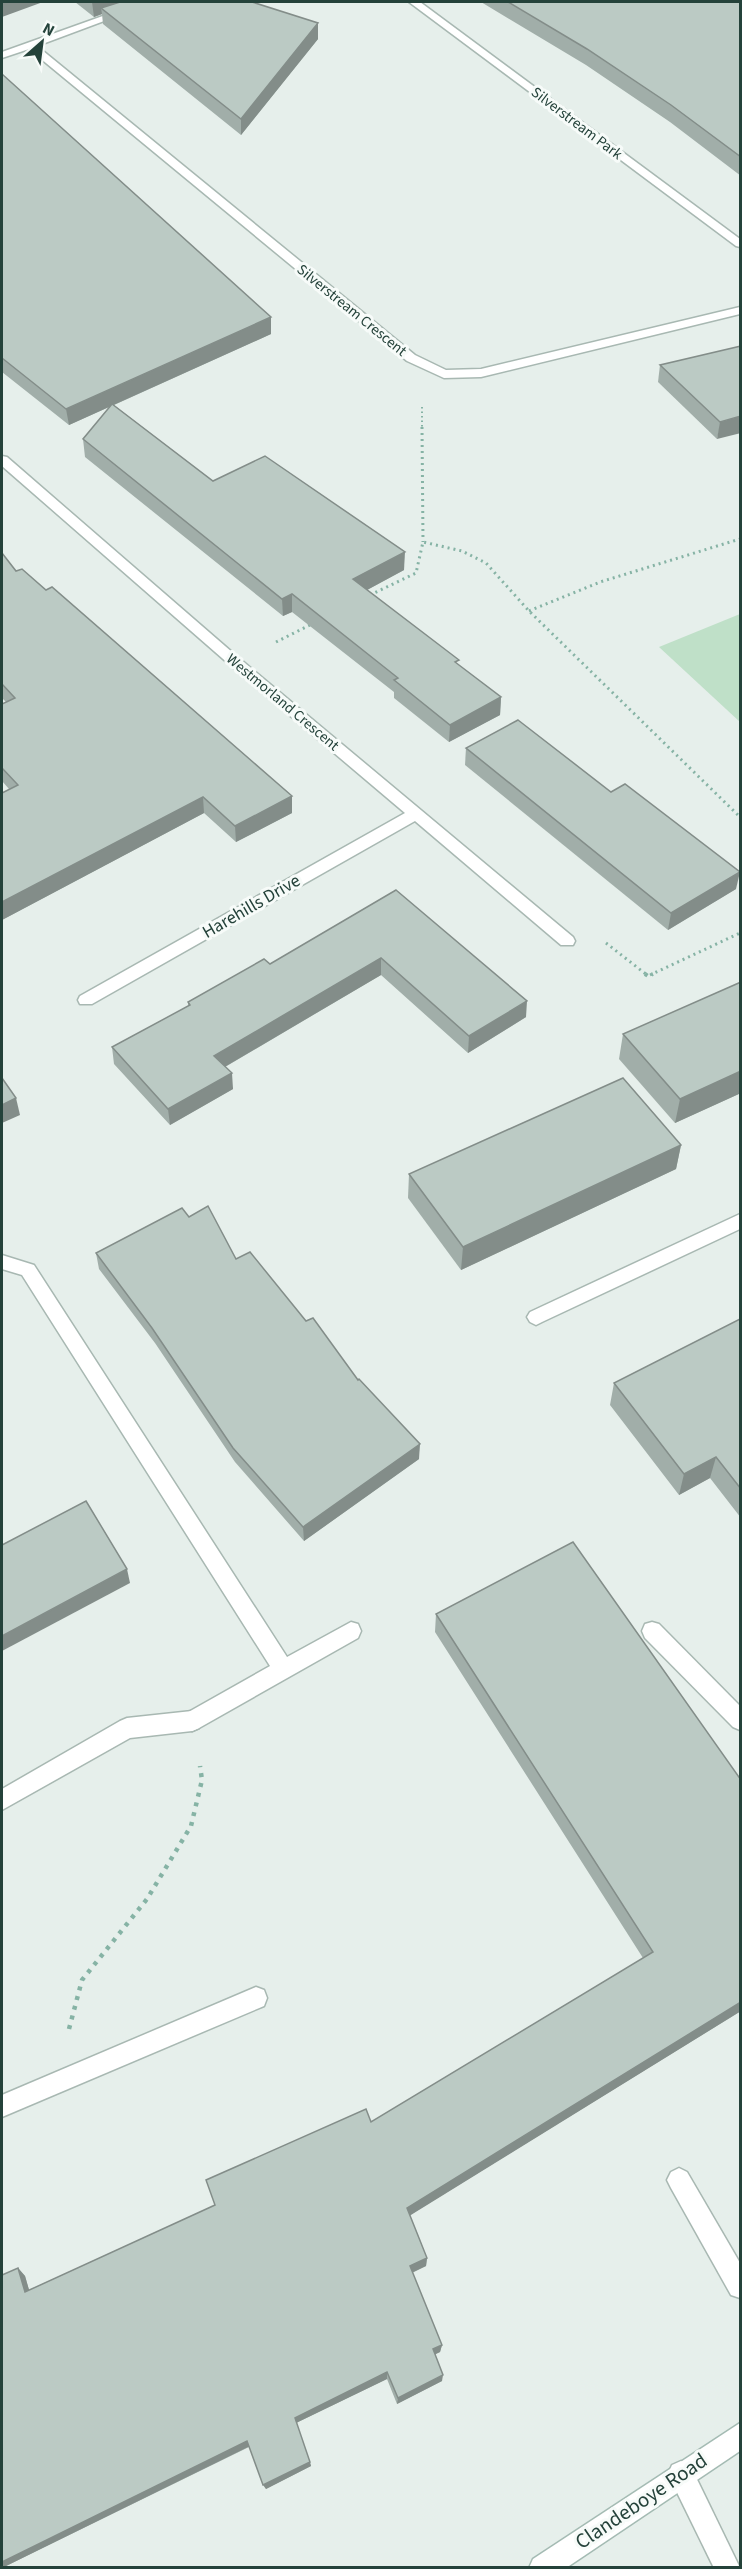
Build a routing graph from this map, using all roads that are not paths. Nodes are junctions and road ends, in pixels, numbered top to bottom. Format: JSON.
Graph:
{"nodes":[{"id":1,"x":150,"y":2,"type":"edge"},
{"id":2,"x":414,"y":2,"type":"edge"},
{"id":3,"x":30,"y":45,"type":"junction"},
{"id":4,"x":2,"y":56,"type":"edge"},
{"id":5,"x":741,"y":244,"type":"edge"},
{"id":6,"x":741,"y":311,"type":"edge"},
{"id":7,"x":2,"y":460,"type":"edge"},
{"id":8,"x":20,"y":476,"type":"junction"},
{"id":9,"x":2,"y":482,"type":"edge"},
{"id":10,"x":417,"y":813,"type":"junction"},
{"id":11,"x":567,"y":941,"type":"road end"},
{"id":12,"x":86,"y":1000,"type":"dead end"},
{"id":13,"x":741,"y":1221,"type":"edge"},
{"id":14,"x":2,"y":1262,"type":"edge"},
{"id":15,"x":536,"y":1317,"type":"dead end"},
{"id":16,"x":351,"y":1631,"type":"dead end"},
{"id":17,"x":652,"y":1631,"type":"dead end"},
{"id":18,"x":283,"y":1669,"type":"junction"},
{"id":19,"x":741,"y":1720,"type":"edge"},
{"id":20,"x":2,"y":1800,"type":"edge"},
{"id":21,"x":256,"y":1998,"type":"dead end"},
{"id":22,"x":2,"y":2106,"type":"edge"},
{"id":23,"x":679,"y":2180,"type":"dead end"},
{"id":24,"x":741,"y":2286,"type":"edge"},
{"id":25,"x":741,"y":2436,"type":"edge"},
{"id":26,"x":681,"y":2474,"type":"junction"},
{"id":27,"x":542,"y":2568,"type":"edge"},
{"id":28,"x":728,"y":2568,"type":"edge"}],
"edges":[{"from":1,"to":3,"type":"street"},
{"from":2,"to":5,"type":"street","name":"Silverstream Park"},
{"from":3,"to":4,"type":"street"},
{"from":3,"to":6,"type":"street","name":"Silverstream Crescent"},
{"from":7,"to":8,"type":"street","name":"Westmorland Crescent"},
{"from":8,"to":9,"type":"street"},
{"from":8,"to":10,"type":"street","name":"Westmorland Crescent"},
{"from":10,"to":11,"type":"street","name":"Westmorland Crescent"},
{"from":10,"to":12,"type":"street","name":"Harehills Drive"},
{"from":13,"to":15,"type":"street"},
{"from":14,"to":18,"type":"street"},
{"from":16,"to":18,"type":"street"},
{"from":17,"to":19,"type":"street"},
{"from":18,"to":20,"type":"street"},
{"from":21,"to":22,"type":"street"},
{"from":23,"to":24,"type":"street"},
{"from":25,"to":26,"type":"street","name":"Clandeboye Road"},
{"from":26,"to":27,"type":"street","name":"Clandeboye Road"},
{"from":26,"to":28,"type":"street"}]}
